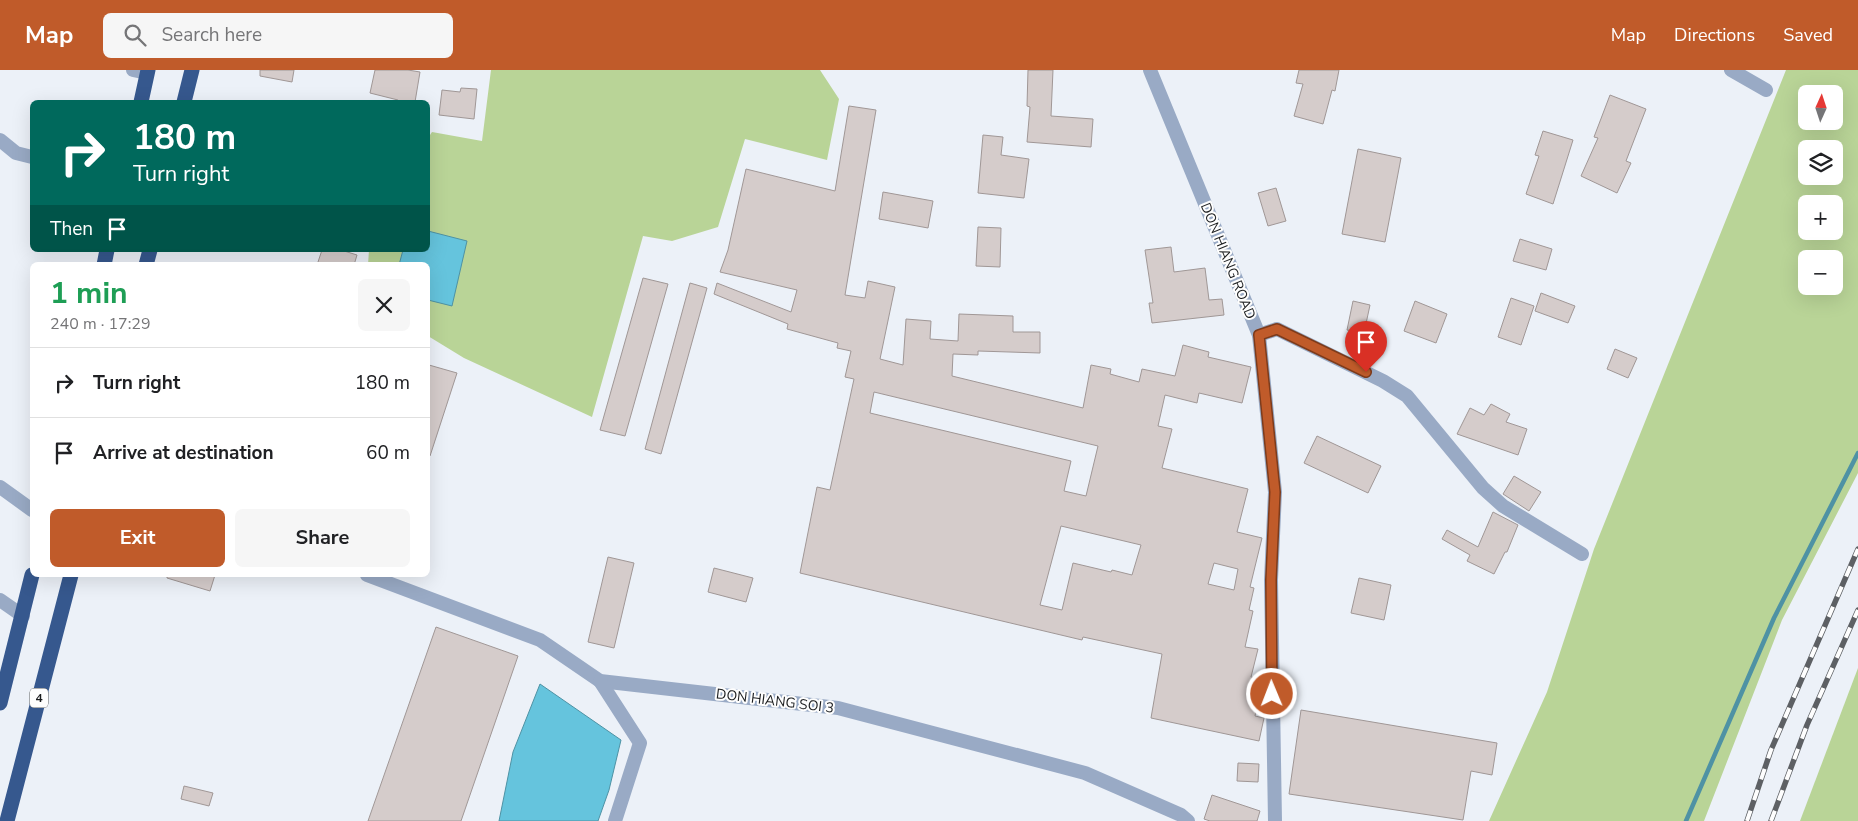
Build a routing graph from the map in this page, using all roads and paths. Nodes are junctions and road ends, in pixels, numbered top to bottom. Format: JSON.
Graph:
{"nodes":[{"id":1,"x":192,"y":70,"type":"edge"},
{"id":2,"x":1150,"y":70,"type":"edge"},
{"id":3,"x":1731,"y":70,"type":"edge"},
{"id":4,"x":143,"y":71,"type":"edge"},
{"id":5,"x":1766,"y":90,"type":"dead end"},
{"id":6,"x":141,"y":100,"type":"edge"},
{"id":7,"x":184,"y":100,"type":"edge"},
{"id":8,"x":0,"y":140,"type":"edge"},
{"id":9,"x":30,"y":156,"type":"edge"},
{"id":10,"x":1259,"y":335,"type":"junction"},
{"id":11,"x":0,"y":487,"type":"edge"},
{"id":12,"x":30,"y":509,"type":"edge"},
{"id":13,"x":1582,"y":554,"type":"dead end"},
{"id":14,"x":32,"y":577,"type":"edge"},
{"id":15,"x":70,"y":577,"type":"edge"},
{"id":16,"x":372,"y":577,"type":"edge"},
{"id":17,"x":0,"y":600,"type":"edge"},
{"id":18,"x":22,"y":616,"type":"junction"},
{"id":19,"x":600,"y":681,"type":"junction"},
{"id":20,"x":0,"y":702,"type":"edge"},
{"id":21,"x":8,"y":821,"type":"edge"},
{"id":22,"x":615,"y":821,"type":"edge"},
{"id":23,"x":1188,"y":821,"type":"edge"},
{"id":24,"x":1275,"y":821,"type":"edge"}],
"edges":[{"from":1,"to":7,"type":"highway"},
{"from":2,"to":10,"type":"street","name":"DON HIANG ROAD"},
{"from":3,"to":5,"type":"street"},
{"from":4,"to":6,"type":"highway"},
{"from":8,"to":9,"type":"street"},
{"from":10,"to":13,"type":"street"},
{"from":10,"to":24,"type":"street","name":"DON HIANG ROAD"},
{"from":11,"to":12,"type":"street"},
{"from":14,"to":18,"type":"highway"},
{"from":15,"to":21,"type":"highway","number":"4"},
{"from":16,"to":19,"type":"street","name":"DON HIANG SOI 3"},
{"from":17,"to":18,"type":"street"},
{"from":18,"to":20,"type":"highway"},
{"from":19,"to":22,"type":"street"},
{"from":19,"to":23,"type":"street","name":"DON HIANG SOI 3"}]}
